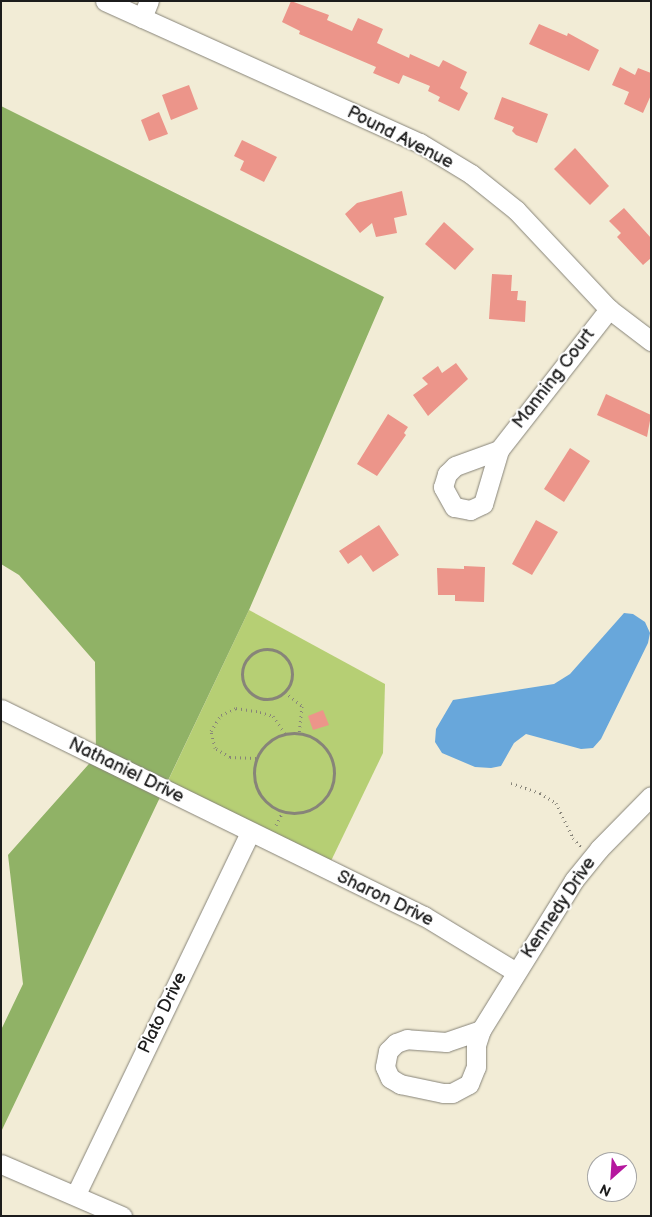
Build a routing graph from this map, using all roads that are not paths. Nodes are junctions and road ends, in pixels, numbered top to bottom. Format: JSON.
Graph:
{"nodes":[{"id":1,"x":105,"y":1,"type":"edge"},
{"id":2,"x":145,"y":9,"type":"edge"},
{"id":3,"x":609,"y":309,"type":"junction"},
{"id":4,"x":651,"y":340,"type":"edge"},
{"id":5,"x":499,"y":450,"type":"dead end"},
{"id":6,"x":1,"y":710,"type":"edge"},
{"id":7,"x":651,"y":796,"type":"edge"},
{"id":8,"x":250,"y":833,"type":"junction"},
{"id":9,"x":516,"y":972,"type":"junction"},
{"id":10,"x":480,"y":1030,"type":"junction"},
{"id":11,"x":1,"y":1164,"type":"edge"},
{"id":12,"x":76,"y":1194,"type":"junction"},
{"id":13,"x":122,"y":1216,"type":"edge"}],
"edges":[{"from":1,"to":2,"type":"street","name":"Pound Avenue"},
{"from":2,"to":3,"type":"street","name":"Pound Avenue"},
{"from":3,"to":4,"type":"street","name":"Pound Avenue"},
{"from":3,"to":5,"type":"street","name":"Manning Court"},
{"from":6,"to":8,"type":"street","name":"Nathaniel Drive"},
{"from":7,"to":9,"type":"street","name":"Kennedy Drive"},
{"from":8,"to":9,"type":"street","name":"Sharon Drive"},
{"from":8,"to":12,"type":"street","name":"Plato Drive"},
{"from":9,"to":10,"type":"street","name":"Kennedy Drive"},
{"from":10,"to":10,"type":"street","name":"Kennedy Drive"},
{"from":11,"to":12,"type":"street"},
{"from":12,"to":13,"type":"street"}]}
